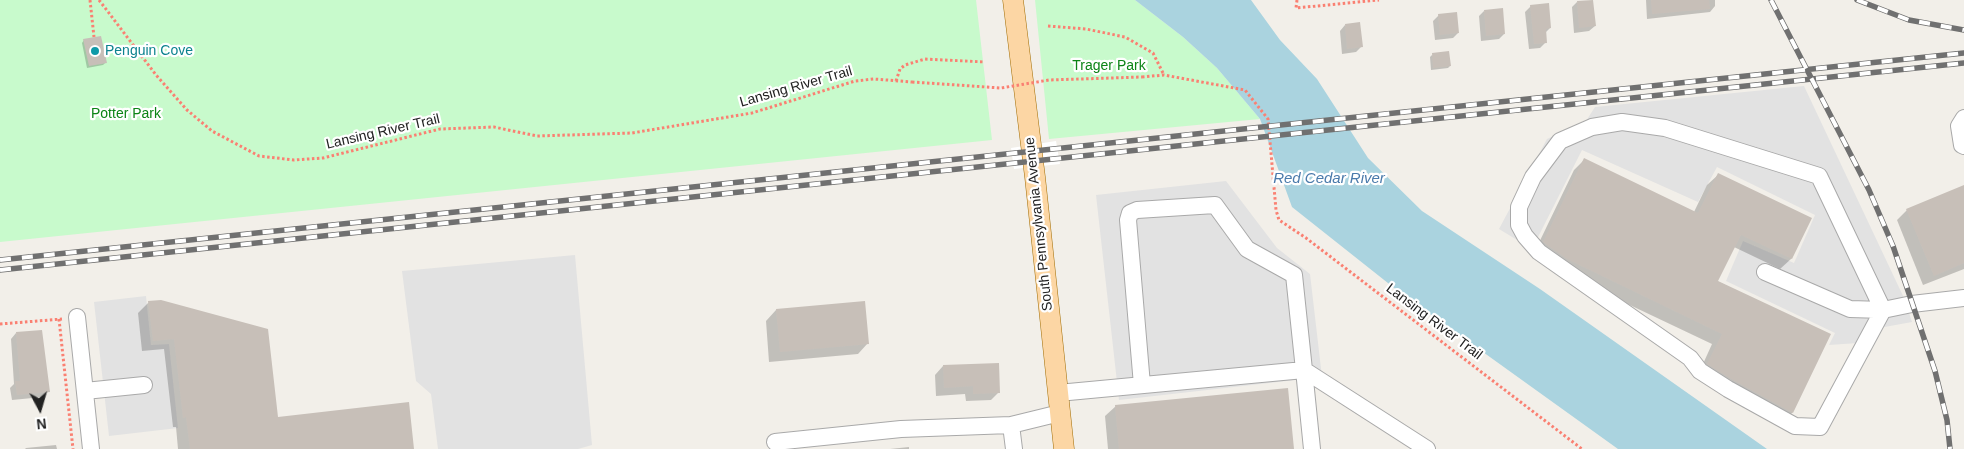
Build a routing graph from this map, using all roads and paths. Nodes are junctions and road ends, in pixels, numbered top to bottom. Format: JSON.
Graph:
{"nodes":[{"id":1,"x":90,"y":0,"type":"edge"},
{"id":2,"x":98,"y":0,"type":"edge"},
{"id":3,"x":1013,"y":0,"type":"edge"},
{"id":4,"x":1297,"y":0,"type":"edge"},
{"id":5,"x":1379,"y":0,"type":"edge"},
{"id":6,"x":1048,"y":26,"type":"dead end"},
{"id":7,"x":94,"y":38,"type":"dead end"},
{"id":8,"x":985,"y":62,"type":"dead end"},
{"id":9,"x":1164,"y":75,"type":"junction"},
{"id":10,"x":896,"y":81,"type":"junction"},
{"id":11,"x":1964,"y":118,"type":"edge"},
{"id":12,"x":1964,"y":146,"type":"edge"},
{"id":13,"x":1765,"y":272,"type":"dead end"},
{"id":14,"x":1964,"y":298,"type":"edge"},
{"id":15,"x":1883,"y":310,"type":"junction"},
{"id":16,"x":77,"y":317,"type":"joint"},
{"id":17,"x":59,"y":319,"type":"junction"},
{"id":18,"x":0,"y":324,"type":"edge"},
{"id":19,"x":1304,"y":370,"type":"junction"},
{"id":20,"x":144,"y":385,"type":"dead end"},
{"id":21,"x":1142,"y":385,"type":"junction"},
{"id":22,"x":85,"y":391,"type":"junction"},
{"id":23,"x":1059,"y":403,"type":"junction"},
{"id":24,"x":1011,"y":425,"type":"junction"},
{"id":25,"x":775,"y":442,"type":"dead end"},
{"id":26,"x":73,"y":449,"type":"edge"},
{"id":27,"x":91,"y":449,"type":"edge"},
{"id":28,"x":1014,"y":449,"type":"edge"},
{"id":29,"x":1064,"y":449,"type":"edge"},
{"id":30,"x":1312,"y":449,"type":"edge"},
{"id":31,"x":1428,"y":449,"type":"edge"},
{"id":32,"x":1582,"y":449,"type":"edge"}],
"edges":[{"from":1,"to":7,"type":"path"},
{"from":2,"to":10,"type":"path","name":"Lansing River Trail"},
{"from":3,"to":23,"type":"main road","name":"South Pennsylvania Avenue"},
{"from":4,"to":5,"type":"path"},
{"from":6,"to":9,"type":"path"},
{"from":8,"to":10,"type":"path"},
{"from":9,"to":10,"type":"path","name":"Lansing River Trail","bridge":true},
{"from":9,"to":32,"type":"path","name":"Lansing River Trail"},
{"from":11,"to":12,"type":"street"},
{"from":13,"to":15,"type":"street"},
{"from":14,"to":15,"type":"street"},
{"from":15,"to":15,"type":"street"},
{"from":16,"to":17,"type":"path"},
{"from":16,"to":22,"type":"street"},
{"from":17,"to":18,"type":"path"},
{"from":17,"to":26,"type":"path"},
{"from":19,"to":21,"type":"street"},
{"from":19,"to":21,"type":"street"},
{"from":19,"to":30,"type":"street"},
{"from":19,"to":31,"type":"street"},
{"from":20,"to":22,"type":"street"},
{"from":21,"to":23,"type":"street"},
{"from":22,"to":27,"type":"street"},
{"from":23,"to":24,"type":"street"},
{"from":23,"to":29,"type":"main road","name":"South Pennsylvania Avenue"},
{"from":24,"to":25,"type":"street"},
{"from":24,"to":28,"type":"street"}]}
